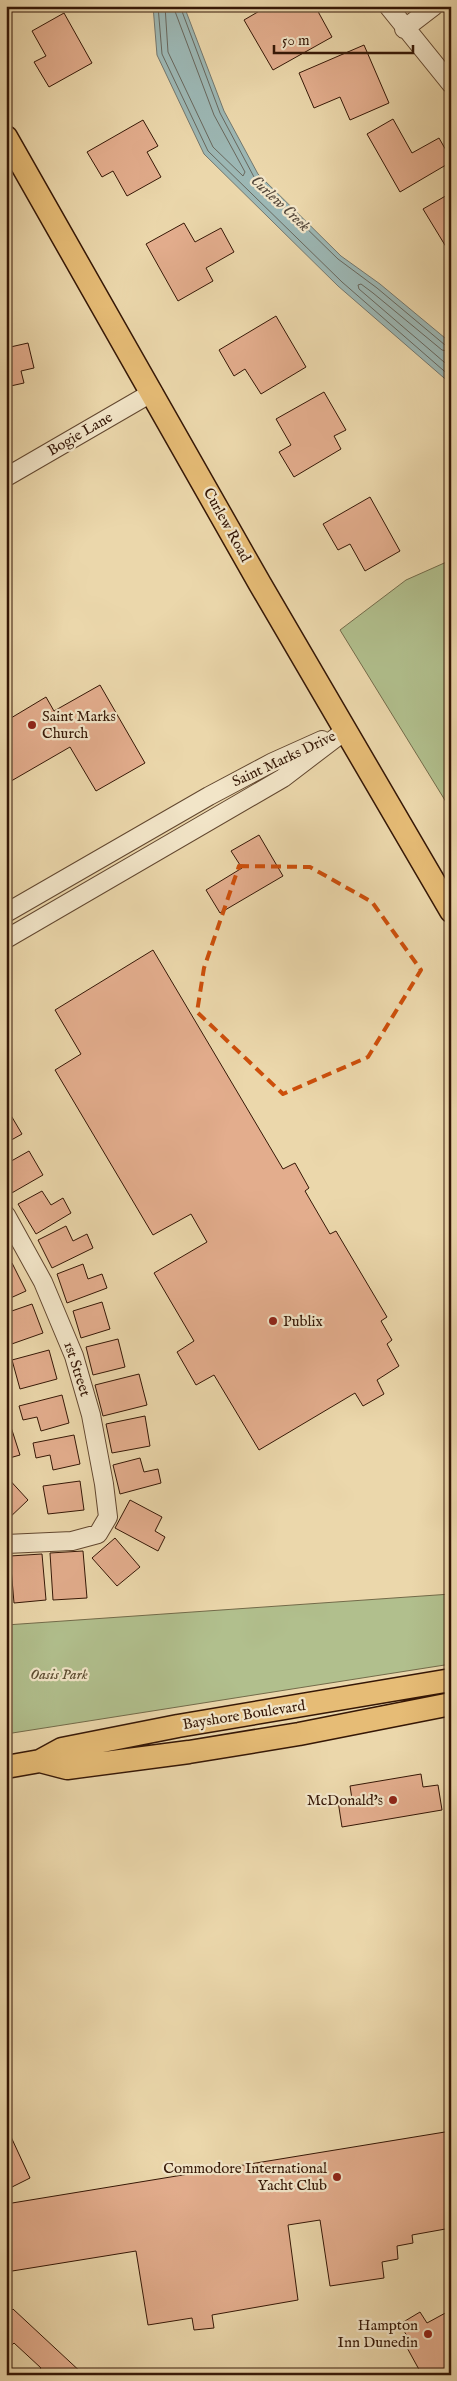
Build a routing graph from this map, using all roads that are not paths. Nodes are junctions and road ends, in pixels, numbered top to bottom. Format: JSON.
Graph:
{"nodes":[{"id":1,"x":388,"y":6,"type":"edge"},
{"id":2,"x":434,"y":6,"type":"edge"},
{"id":3,"x":404,"y":29,"type":"junction"},
{"id":4,"x":451,"y":84,"type":"edge"},
{"id":5,"x":6,"y":137,"type":"edge"},
{"id":6,"x":152,"y":392,"type":"junction"},
{"id":7,"x":8,"y":476,"type":"dead end"},
{"id":8,"x":346,"y":730,"type":"junction"},
{"id":9,"x":451,"y":911,"type":"edge"},
{"id":10,"x":6,"y":913,"type":"edge"},
{"id":11,"x":6,"y":939,"type":"edge"},
{"id":12,"x":6,"y":1214,"type":"edge"},
{"id":13,"x":6,"y":1544,"type":"edge"},
{"id":14,"x":451,"y":1680,"type":"edge"},
{"id":15,"x":451,"y":1704,"type":"edge"},
{"id":16,"x":40,"y":1762,"type":"junction"},
{"id":17,"x":6,"y":1767,"type":"edge"}],
"edges":[{"from":1,"to":3,"type":"street"},
{"from":2,"to":3,"type":"street"},
{"from":3,"to":4,"type":"street"},
{"from":5,"to":6,"type":"main road","name":"Curlew Road"},
{"from":6,"to":7,"type":"street","name":"Bogie Lane"},
{"from":6,"to":8,"type":"main road","name":"Curlew Road"},
{"from":8,"to":9,"type":"main road","name":"Curlew Road"},
{"from":8,"to":10,"type":"street","name":"Saint Marks Drive"},
{"from":8,"to":11,"type":"street","name":"Saint Marks Drive"},
{"from":12,"to":13,"type":"street","name":"1st Street"},
{"from":14,"to":16,"type":"main road","name":"Bayshore Boulevard"},
{"from":15,"to":16,"type":"main road","name":"Bayshore Boulevard"},
{"from":16,"to":17,"type":"main road","name":"Bayshore Boulevard"}]}
